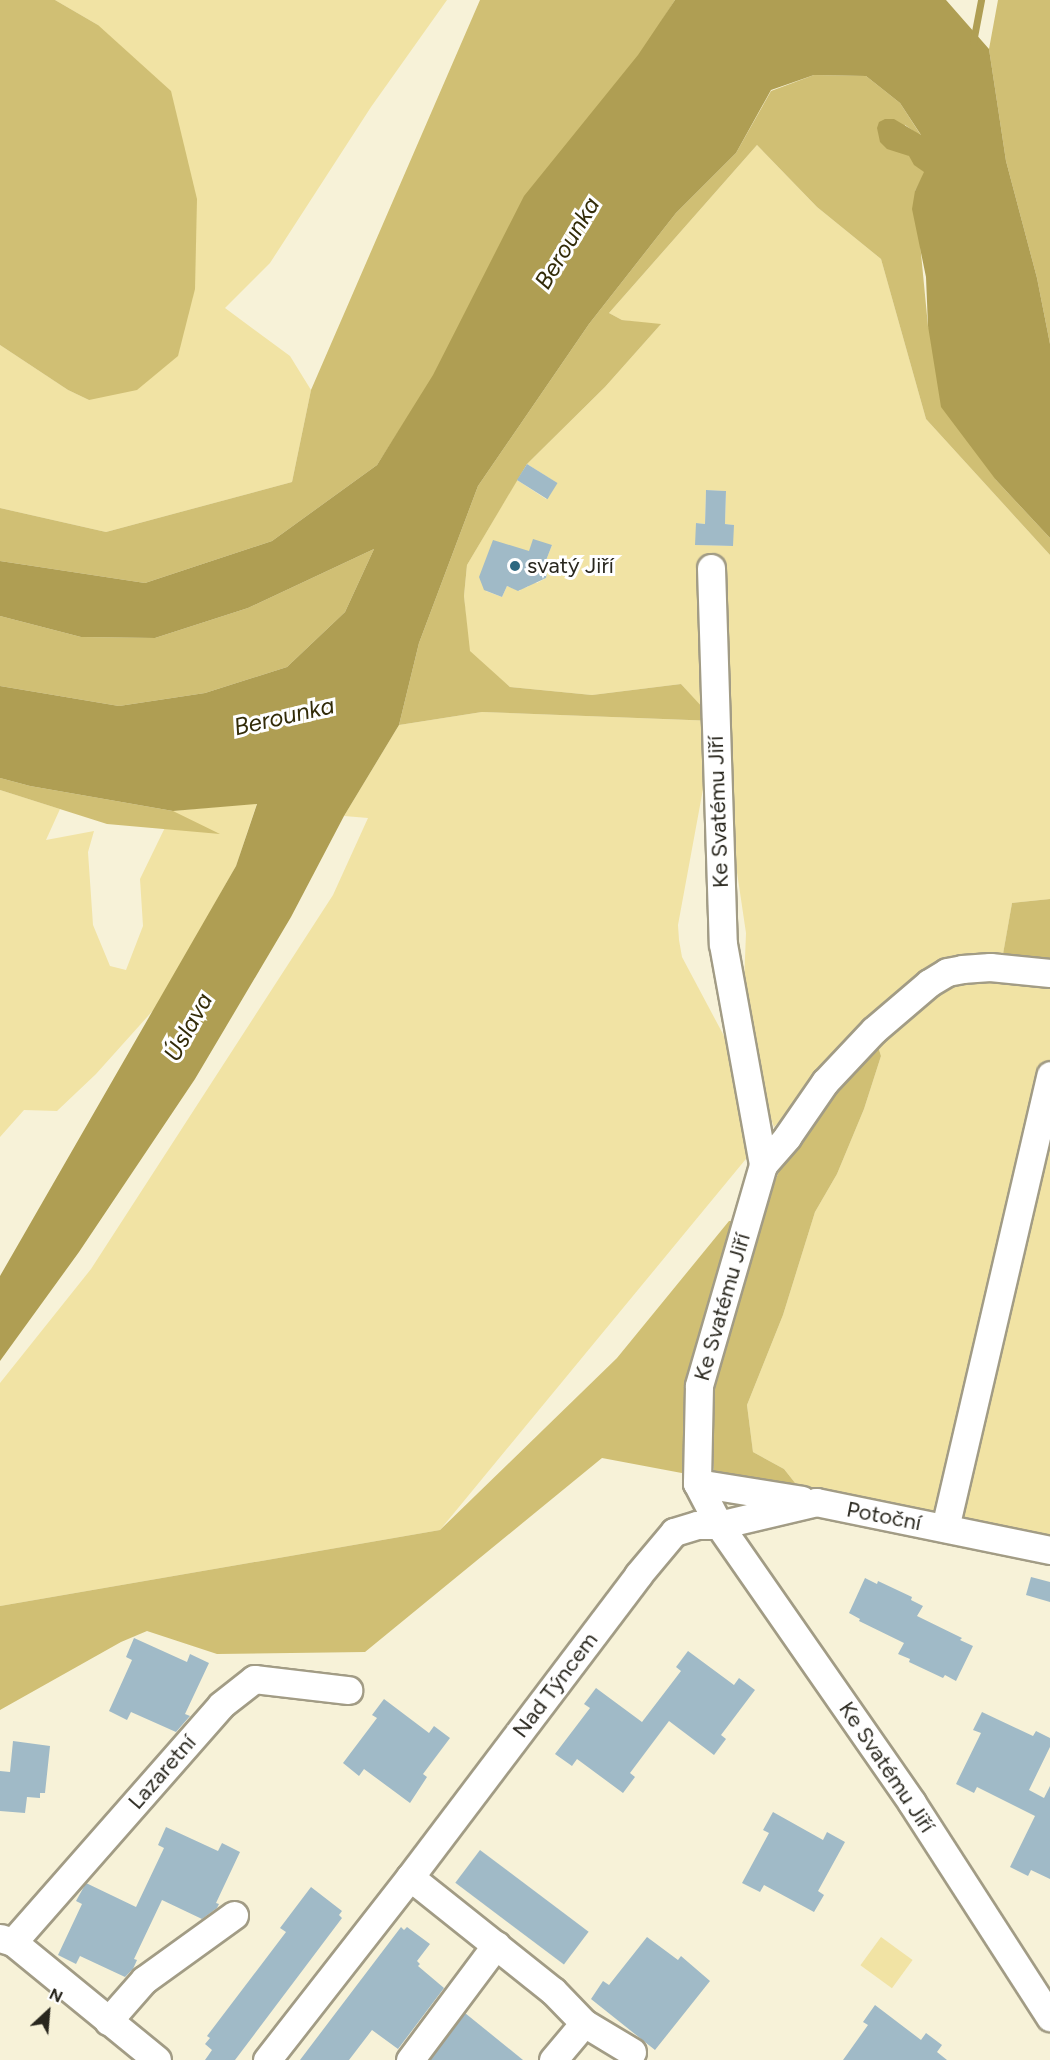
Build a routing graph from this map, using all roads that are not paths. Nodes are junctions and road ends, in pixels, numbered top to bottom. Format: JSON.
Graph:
{"nodes":[{"id":1,"x":711,"y":568,"type":"dead end"},
{"id":2,"x":1050,"y":973,"type":"edge"},
{"id":3,"x":1050,"y":1075,"type":"edge"},
{"id":4,"x":763,"y":1165,"type":"junction"},
{"id":5,"x":697,"y":1483,"type":"junction"},
{"id":6,"x":816,"y":1502,"type":"junction"},
{"id":7,"x":719,"y":1525,"type":"junction"},
{"id":8,"x":945,"y":1528,"type":"junction"},
{"id":9,"x":1050,"y":1550,"type":"edge"},
{"id":10,"x":348,"y":1690,"type":"dead end"},
{"id":11,"x":410,"y":1877,"type":"junction"},
{"id":12,"x":234,"y":1915,"type":"dead end"},
{"id":13,"x":7,"y":1940,"type":"edge"},
{"id":14,"x":496,"y":1946,"type":"junction"},
{"id":15,"x":1050,"y":2017,"type":"edge"},
{"id":16,"x":108,"y":2021,"type":"junction"},
{"id":17,"x":581,"y":2027,"type":"junction"},
{"id":18,"x":632,"y":2052,"type":"dead end"},
{"id":19,"x":157,"y":2060,"type":"edge"},
{"id":20,"x":267,"y":2060,"type":"edge"},
{"id":21,"x":410,"y":2060,"type":"edge"},
{"id":22,"x":554,"y":2060,"type":"edge"},
{"id":23,"x":600,"y":2060,"type":"edge"}],
"edges":[{"from":1,"to":4,"type":"street","name":"Ke Svatému Jiří"},
{"from":2,"to":4,"type":"street"},
{"from":3,"to":8,"type":"street"},
{"from":4,"to":5,"type":"street","name":"Ke Svatému Jiří"},
{"from":5,"to":6,"type":"street"},
{"from":5,"to":7,"type":"street","name":"Ke Svatému Jiří"},
{"from":6,"to":7,"type":"street","name":"Potoční"},
{"from":6,"to":8,"type":"street","name":"Potoční"},
{"from":7,"to":11,"type":"street","name":"Nad Týncem"},
{"from":7,"to":15,"type":"street","name":"Ke Svatému Jiří"},
{"from":8,"to":9,"type":"street","name":"Potoční"},
{"from":10,"to":13,"type":"street","name":"Lazaretní"},
{"from":11,"to":14,"type":"street"},
{"from":11,"to":20,"type":"street","name":"Nad Týncem"},
{"from":12,"to":16,"type":"street"},
{"from":13,"to":16,"type":"street","name":"Lazaretní"},
{"from":14,"to":17,"type":"street"},
{"from":14,"to":21,"type":"street"},
{"from":16,"to":19,"type":"street","name":"Lazaretní"},
{"from":17,"to":18,"type":"street"},
{"from":17,"to":22,"type":"street"},
{"from":17,"to":23,"type":"street"}]}
